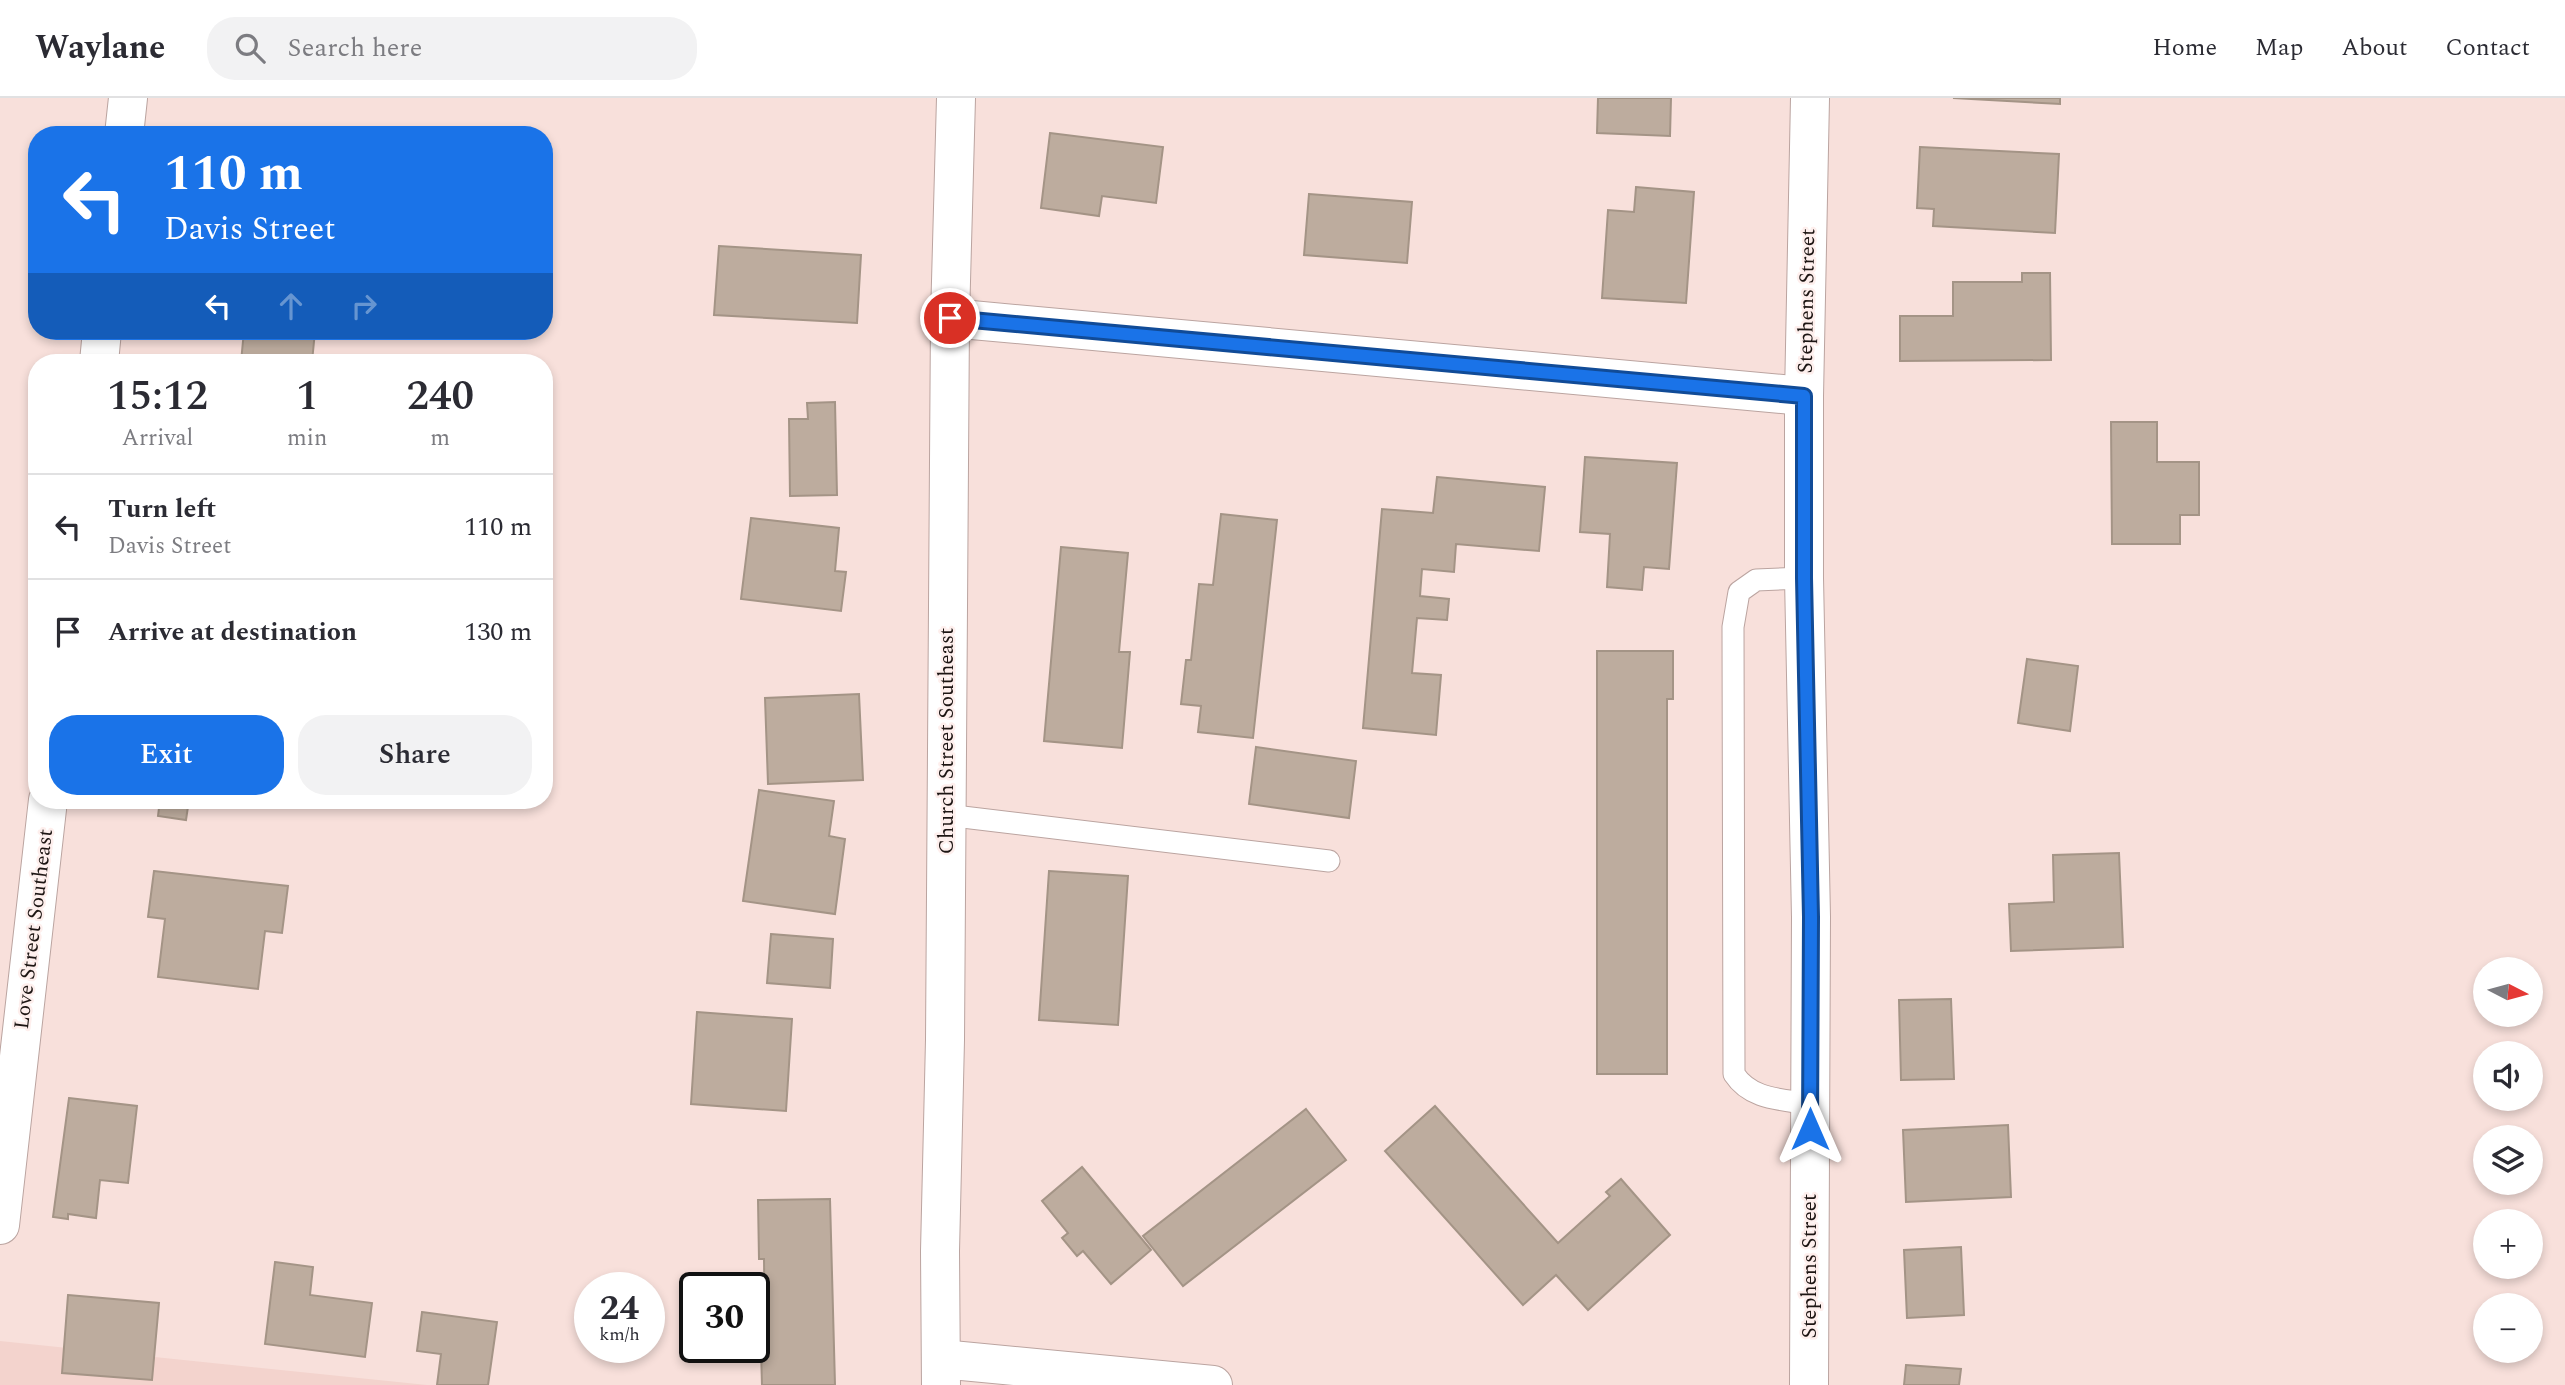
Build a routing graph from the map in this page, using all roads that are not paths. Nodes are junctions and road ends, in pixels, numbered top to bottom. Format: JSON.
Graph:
{"nodes":[{"id":1,"x":128,"y":98,"type":"edge"},
{"id":2,"x":956,"y":98,"type":"edge"},
{"id":3,"x":1810,"y":98,"type":"edge"},
{"id":4,"x":125,"y":126,"type":"edge"},
{"id":5,"x":950,"y":318,"type":"junction"},
{"id":6,"x":1804,"y":396,"type":"junction"},
{"id":7,"x":1804,"y":578,"type":"junction"},
{"id":8,"x":47,"y":809,"type":"edge"},
{"id":9,"x":946,"y":815,"type":"junction"},
{"id":10,"x":1329,"y":861,"type":"dead end"},
{"id":11,"x":1810,"y":1104,"type":"junction"},
{"id":12,"x":0,"y":1225,"type":"edge"},
{"id":13,"x":941,"y":1372,"type":"edge"},
{"id":14,"x":1213,"y":1385,"type":"edge"},
{"id":15,"x":1809,"y":1385,"type":"edge"}],
"edges":[{"from":1,"to":4,"type":"street"},
{"from":2,"to":5,"type":"street","name":"Church Street Southeast"},
{"from":3,"to":6,"type":"street","name":"Stephens Street"},
{"from":5,"to":6,"type":"street"},
{"from":5,"to":9,"type":"street","name":"Church Street Southeast"},
{"from":6,"to":7,"type":"street","name":"Stephens Street"},
{"from":7,"to":11,"type":"street","name":"Stephens Street"},
{"from":7,"to":11,"type":"lane"},
{"from":8,"to":12,"type":"street","name":"Love Street Southeast"},
{"from":9,"to":10,"type":"lane"},
{"from":9,"to":13,"type":"street","name":"Church Street Southeast"},
{"from":11,"to":15,"type":"street","name":"Stephens Street"},
{"from":13,"to":14,"type":"street"}]}
